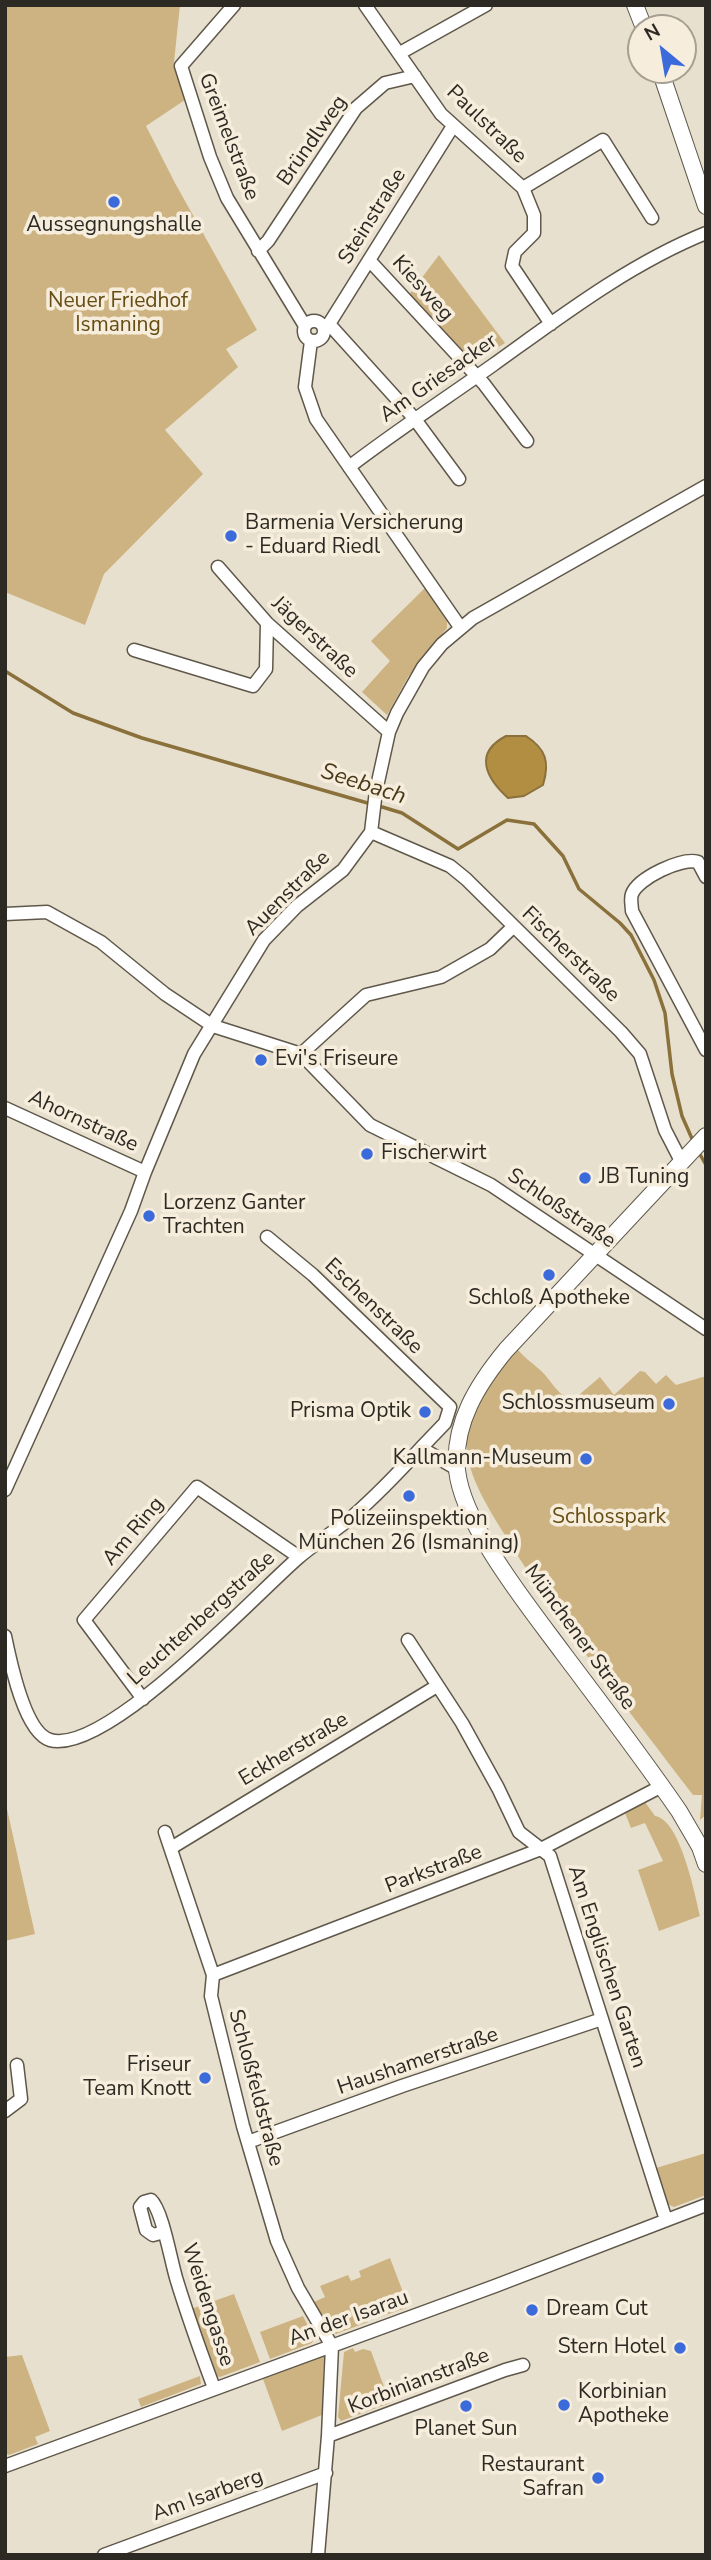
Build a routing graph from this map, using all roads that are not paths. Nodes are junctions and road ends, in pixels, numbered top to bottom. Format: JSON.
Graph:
{"nodes":[{"id":1,"x":234,"y":5,"type":"edge"},
{"id":2,"x":365,"y":5,"type":"edge"},
{"id":3,"x":486,"y":5,"type":"edge"},
{"id":4,"x":400,"y":53,"type":"junction"},
{"id":5,"x":415,"y":76,"type":"junction"},
{"id":6,"x":665,"y":84,"type":"edge"},
{"id":7,"x":453,"y":126,"type":"junction"},
{"id":8,"x":523,"y":188,"type":"junction"},
{"id":9,"x":706,"y":206,"type":"edge"},
{"id":10,"x":652,"y":218,"type":"dead end"},
{"id":11,"x":706,"y":233,"type":"edge"},
{"id":12,"x":258,"y":251,"type":"junction"},
{"id":13,"x":369,"y":260,"type":"junction"},
{"id":14,"x":551,"y":324,"type":"junction"},
{"id":15,"x":326,"y":325,"type":"junction"},
{"id":16,"x":305,"y":326,"type":"junction"},
{"id":17,"x":311,"y":341,"type":"junction"},
{"id":18,"x":476,"y":377,"type":"junction"},
{"id":19,"x":414,"y":418,"type":"junction"},
{"id":20,"x":527,"y":441,"type":"dead end"},
{"id":21,"x":349,"y":467,"type":"junction"},
{"id":22,"x":459,"y":479,"type":"dead end"},
{"id":23,"x":706,"y":486,"type":"edge"},
{"id":24,"x":218,"y":567,"type":"dead end"},
{"id":25,"x":267,"y":622,"type":"junction"},
{"id":26,"x":460,"y":627,"type":"junction"},
{"id":27,"x":134,"y":650,"type":"dead end"},
{"id":28,"x":389,"y":732,"type":"junction"},
{"id":29,"x":371,"y":832,"type":"junction"},
{"id":30,"x":706,"y":877,"type":"edge"},
{"id":31,"x":5,"y":914,"type":"edge"},
{"id":32,"x":513,"y":927,"type":"junction"},
{"id":33,"x":213,"y":1026,"type":"junction"},
{"id":34,"x":706,"y":1049,"type":"edge"},
{"id":35,"x":301,"y":1054,"type":"junction"},
{"id":36,"x":5,"y":1108,"type":"edge"},
{"id":37,"x":704,"y":1138,"type":"edge"},
{"id":38,"x":685,"y":1157,"type":"junction"},
{"id":39,"x":145,"y":1172,"type":"junction"},
{"id":40,"x":267,"y":1237,"type":"dead end"},
{"id":41,"x":596,"y":1256,"type":"junction"},
{"id":42,"x":706,"y":1329,"type":"edge"},
{"id":43,"x":469,"y":1402,"type":"junction"},
{"id":44,"x":450,"y":1407,"type":"junction"},
{"id":45,"x":421,"y":1448,"type":"junction"},
{"id":46,"x":457,"y":1469,"type":"junction"},
{"id":47,"x":5,"y":1490,"type":"edge"},
{"id":48,"x":299,"y":1557,"type":"junction"},
{"id":49,"x":5,"y":1636,"type":"edge"},
{"id":50,"x":408,"y":1640,"type":"dead end"},
{"id":51,"x":437,"y":1686,"type":"junction"},
{"id":52,"x":143,"y":1699,"type":"junction"},
{"id":53,"x":662,"y":1786,"type":"junction"},
{"id":54,"x":165,"y":1832,"type":"dead end"},
{"id":55,"x":171,"y":1848,"type":"junction"},
{"id":56,"x":541,"y":1849,"type":"junction"},
{"id":57,"x":706,"y":1864,"type":"edge"},
{"id":58,"x":214,"y":1975,"type":"junction"},
{"id":59,"x":602,"y":2019,"type":"junction"},
{"id":60,"x":17,"y":2064,"type":"dead end"},
{"id":61,"x":5,"y":2111,"type":"edge"},
{"id":62,"x":248,"y":2143,"type":"junction"},
{"id":63,"x":706,"y":2205,"type":"edge"},
{"id":64,"x":666,"y":2220,"type":"junction"},
{"id":65,"x":164,"y":2232,"type":"dead end"},
{"id":66,"x":332,"y":2346,"type":"junction"},
{"id":67,"x":523,"y":2365,"type":"dead end"},
{"id":68,"x":214,"y":2388,"type":"junction"},
{"id":69,"x":328,"y":2436,"type":"junction"},
{"id":70,"x":5,"y":2466,"type":"edge"},
{"id":71,"x":326,"y":2473,"type":"junction"},
{"id":72,"x":104,"y":2555,"type":"edge"},
{"id":73,"x":318,"y":2555,"type":"edge"}],
"edges":[{"from":1,"to":12,"type":"street","name":"Greimelstraße"},
{"from":2,"to":4,"type":"street","name":"Paulstraße"},
{"from":3,"to":4,"type":"street"},
{"from":4,"to":5,"type":"street","name":"Paulstraße"},
{"from":5,"to":7,"type":"street","name":"Paulstraße"},
{"from":5,"to":12,"type":"street","name":"Bründlweg"},
{"from":6,"to":9,"type":"main road"},
{"from":7,"to":8,"type":"street","name":"Paulstraße"},
{"from":7,"to":13,"type":"street","name":"Steinstraße"},
{"from":8,"to":10,"type":"street","name":"Paulstraße"},
{"from":8,"to":14,"type":"street"},
{"from":11,"to":14,"type":"street","name":"Am Griesacker"},
{"from":12,"to":16,"type":"street","name":"Greimelstraße"},
{"from":13,"to":15,"type":"street","name":"Steinstraße"},
{"from":13,"to":18,"type":"street","name":"Kiesweg"},
{"from":14,"to":18,"type":"street","name":"Am Griesacker"},
{"from":15,"to":16,"type":"street"},
{"from":15,"to":17,"type":"street"},
{"from":15,"to":19,"type":"street"},
{"from":16,"to":17,"type":"street"},
{"from":17,"to":21,"type":"street"},
{"from":18,"to":19,"type":"street","name":"Am Griesacker"},
{"from":18,"to":20,"type":"street","name":"Kiesweg"},
{"from":19,"to":21,"type":"street","name":"Am Griesacker"},
{"from":19,"to":22,"type":"street"},
{"from":21,"to":26,"type":"street"},
{"from":23,"to":26,"type":"street"},
{"from":24,"to":25,"type":"street","name":"Jägerstraße"},
{"from":25,"to":27,"type":"street"},
{"from":25,"to":28,"type":"street","name":"Jägerstraße"},
{"from":26,"to":28,"type":"street"},
{"from":28,"to":29,"type":"street"},
{"from":29,"to":32,"type":"street","name":"Fischerstraße"},
{"from":29,"to":33,"type":"street","name":"Auenstraße"},
{"from":30,"to":34,"type":"street"},
{"from":31,"to":33,"type":"street","name":"Schloßstraße"},
{"from":32,"to":35,"type":"street"},
{"from":32,"to":38,"type":"street","name":"Fischerstraße"},
{"from":33,"to":35,"type":"street","name":"Schloßstraße"},
{"from":33,"to":39,"type":"street","name":"Auenstraße"},
{"from":35,"to":41,"type":"street","name":"Schloßstraße"},
{"from":36,"to":39,"type":"street","name":"Ahornstraße"},
{"from":37,"to":38,"type":"main road","name":"Münchener Straße"},
{"from":38,"to":41,"type":"main road","name":"Münchener Straße"},
{"from":39,"to":47,"type":"street","name":"Auenstraße"},
{"from":40,"to":44,"type":"street","name":"Eschenstraße"},
{"from":41,"to":42,"type":"street","name":"Schloßstraße"},
{"from":41,"to":43,"type":"main road","name":"Münchener Straße"},
{"from":43,"to":44,"type":"street"},
{"from":43,"to":46,"type":"main road","name":"Münchener Straße"},
{"from":44,"to":45,"type":"street"},
{"from":45,"to":46,"type":"street"},
{"from":45,"to":48,"type":"street","name":"Leuchtenbergstraße"},
{"from":46,"to":53,"type":"main road","name":"Münchener Straße"},
{"from":48,"to":52,"type":"street","name":"Leuchtenbergstraße"},
{"from":48,"to":52,"type":"street","name":"Am Ring"},
{"from":49,"to":52,"type":"street","name":"Leuchtenbergstraße"},
{"from":50,"to":51,"type":"street","name":"Am Englischen Garten"},
{"from":51,"to":55,"type":"street","name":"Eckherstraße"},
{"from":51,"to":56,"type":"street","name":"Am Englischen Garten"},
{"from":53,"to":56,"type":"street","name":"Parkstraße"},
{"from":53,"to":57,"type":"main road","name":"Münchener Straße"},
{"from":54,"to":55,"type":"street","name":"Schloßfeldstraße"},
{"from":55,"to":58,"type":"street","name":"Schloßfeldstraße"},
{"from":56,"to":58,"type":"street","name":"Parkstraße"},
{"from":56,"to":59,"type":"street","name":"Am Englischen Garten"},
{"from":58,"to":62,"type":"street","name":"Schloßfeldstraße"},
{"from":59,"to":62,"type":"street","name":"Haushamerstraße"},
{"from":59,"to":64,"type":"street","name":"Am Englischen Garten"},
{"from":60,"to":61,"type":"street"},
{"from":62,"to":66,"type":"street","name":"Schloßfeldstraße"},
{"from":63,"to":64,"type":"street","name":"An der Isarau"},
{"from":64,"to":66,"type":"street","name":"An der Isarau"},
{"from":65,"to":68,"type":"street","name":"Weidengasse"},
{"from":66,"to":68,"type":"street","name":"An der Isarau"},
{"from":66,"to":69,"type":"street"},
{"from":67,"to":69,"type":"street","name":"Korbinianstraße"},
{"from":68,"to":70,"type":"street","name":"An der Isarau"},
{"from":69,"to":71,"type":"street"},
{"from":71,"to":72,"type":"street","name":"Am Isarberg"},
{"from":71,"to":73,"type":"street"}]}
